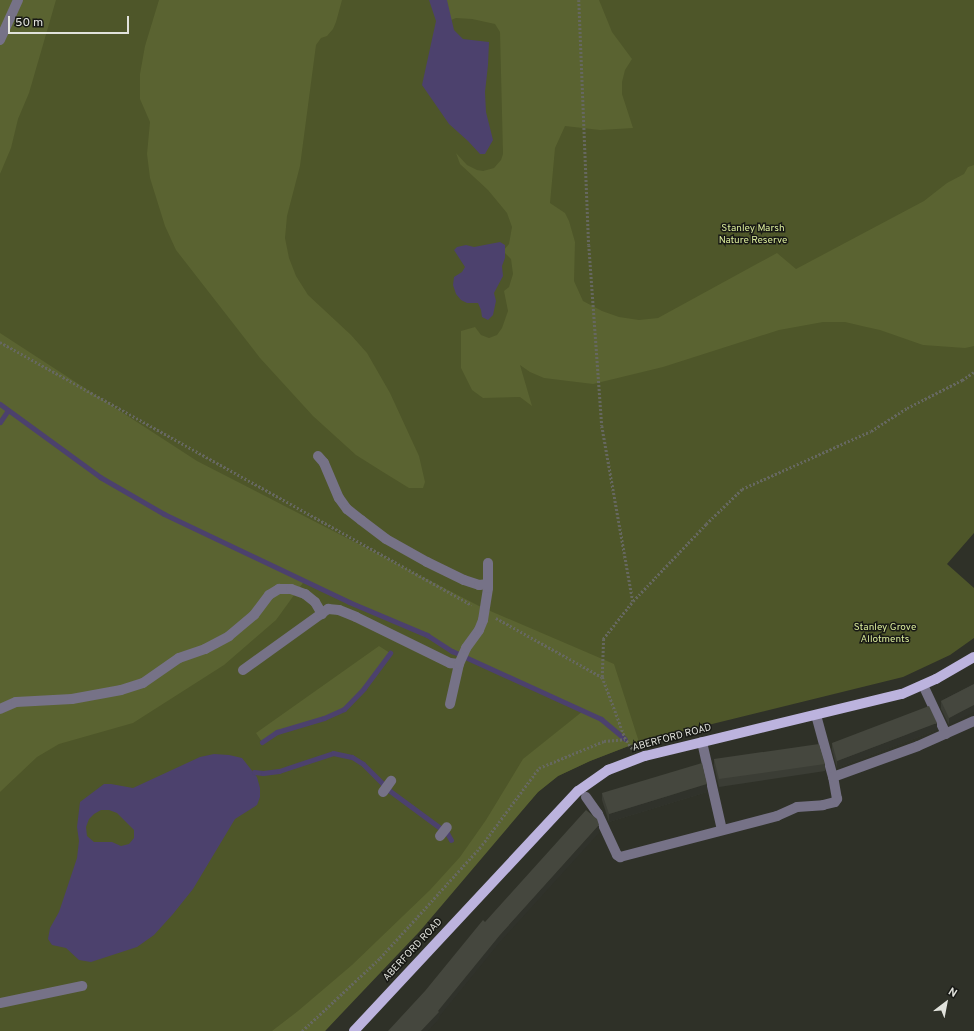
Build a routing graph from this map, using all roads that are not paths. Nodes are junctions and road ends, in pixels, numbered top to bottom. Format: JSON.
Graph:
{"nodes":[{"id":1,"x":18,"y":0,"type":"edge"},
{"id":2,"x":0,"y":40,"type":"edge"},
{"id":3,"x":318,"y":456,"type":"dead end"},
{"id":4,"x":488,"y":563,"type":"dead end"},
{"id":5,"x":488,"y":584,"type":"junction"},
{"id":6,"x":322,"y":614,"type":"junction"},
{"id":7,"x":974,"y":657,"type":"edge"},
{"id":8,"x":459,"y":664,"type":"junction"},
{"id":9,"x":243,"y":670,"type":"dead end"},
{"id":10,"x":923,"y":685,"type":"junction"},
{"id":11,"x":450,"y":704,"type":"dead end"},
{"id":12,"x":0,"y":709,"type":"edge"},
{"id":13,"x":816,"y":715,"type":"junction"},
{"id":14,"x":974,"y":721,"type":"edge"},
{"id":15,"x":946,"y":734,"type":"junction"},
{"id":16,"x":702,"y":742,"type":"junction"},
{"id":17,"x":833,"y":777,"type":"junction"},
{"id":18,"x":391,"y":781,"type":"dead end"},
{"id":19,"x":383,"y":792,"type":"dead end"},
{"id":20,"x":586,"y":797,"type":"dead end"},
{"id":21,"x":447,"y":827,"type":"dead end"},
{"id":22,"x":722,"y":830,"type":"junction"},
{"id":23,"x":440,"y":836,"type":"dead end"},
{"id":24,"x":82,"y":986,"type":"dead end"},
{"id":25,"x":0,"y":1003,"type":"edge"},
{"id":26,"x":354,"y":1031,"type":"edge"}],
"edges":[{"from":1,"to":2,"type":"lane"},
{"from":3,"to":5,"type":"lane"},
{"from":4,"to":5,"type":"lane"},
{"from":5,"to":8,"type":"lane"},
{"from":6,"to":8,"type":"lane"},
{"from":6,"to":9,"type":"lane"},
{"from":6,"to":12,"type":"lane"},
{"from":7,"to":10,"type":"main road","name":"ABERFORD ROAD"},
{"from":8,"to":11,"type":"lane"},
{"from":10,"to":13,"type":"main road","name":"ABERFORD ROAD"},
{"from":10,"to":15,"type":"lane"},
{"from":13,"to":16,"type":"main road","name":"ABERFORD ROAD"},
{"from":13,"to":17,"type":"lane"},
{"from":14,"to":15,"type":"lane"},
{"from":15,"to":17,"type":"lane"},
{"from":16,"to":22,"type":"lane"},
{"from":16,"to":26,"type":"main road","name":"ABERFORD ROAD"},
{"from":17,"to":22,"type":"lane"},
{"from":18,"to":19,"type":"lane"},
{"from":20,"to":22,"type":"lane"},
{"from":21,"to":23,"type":"lane"},
{"from":24,"to":25,"type":"lane"}]}
